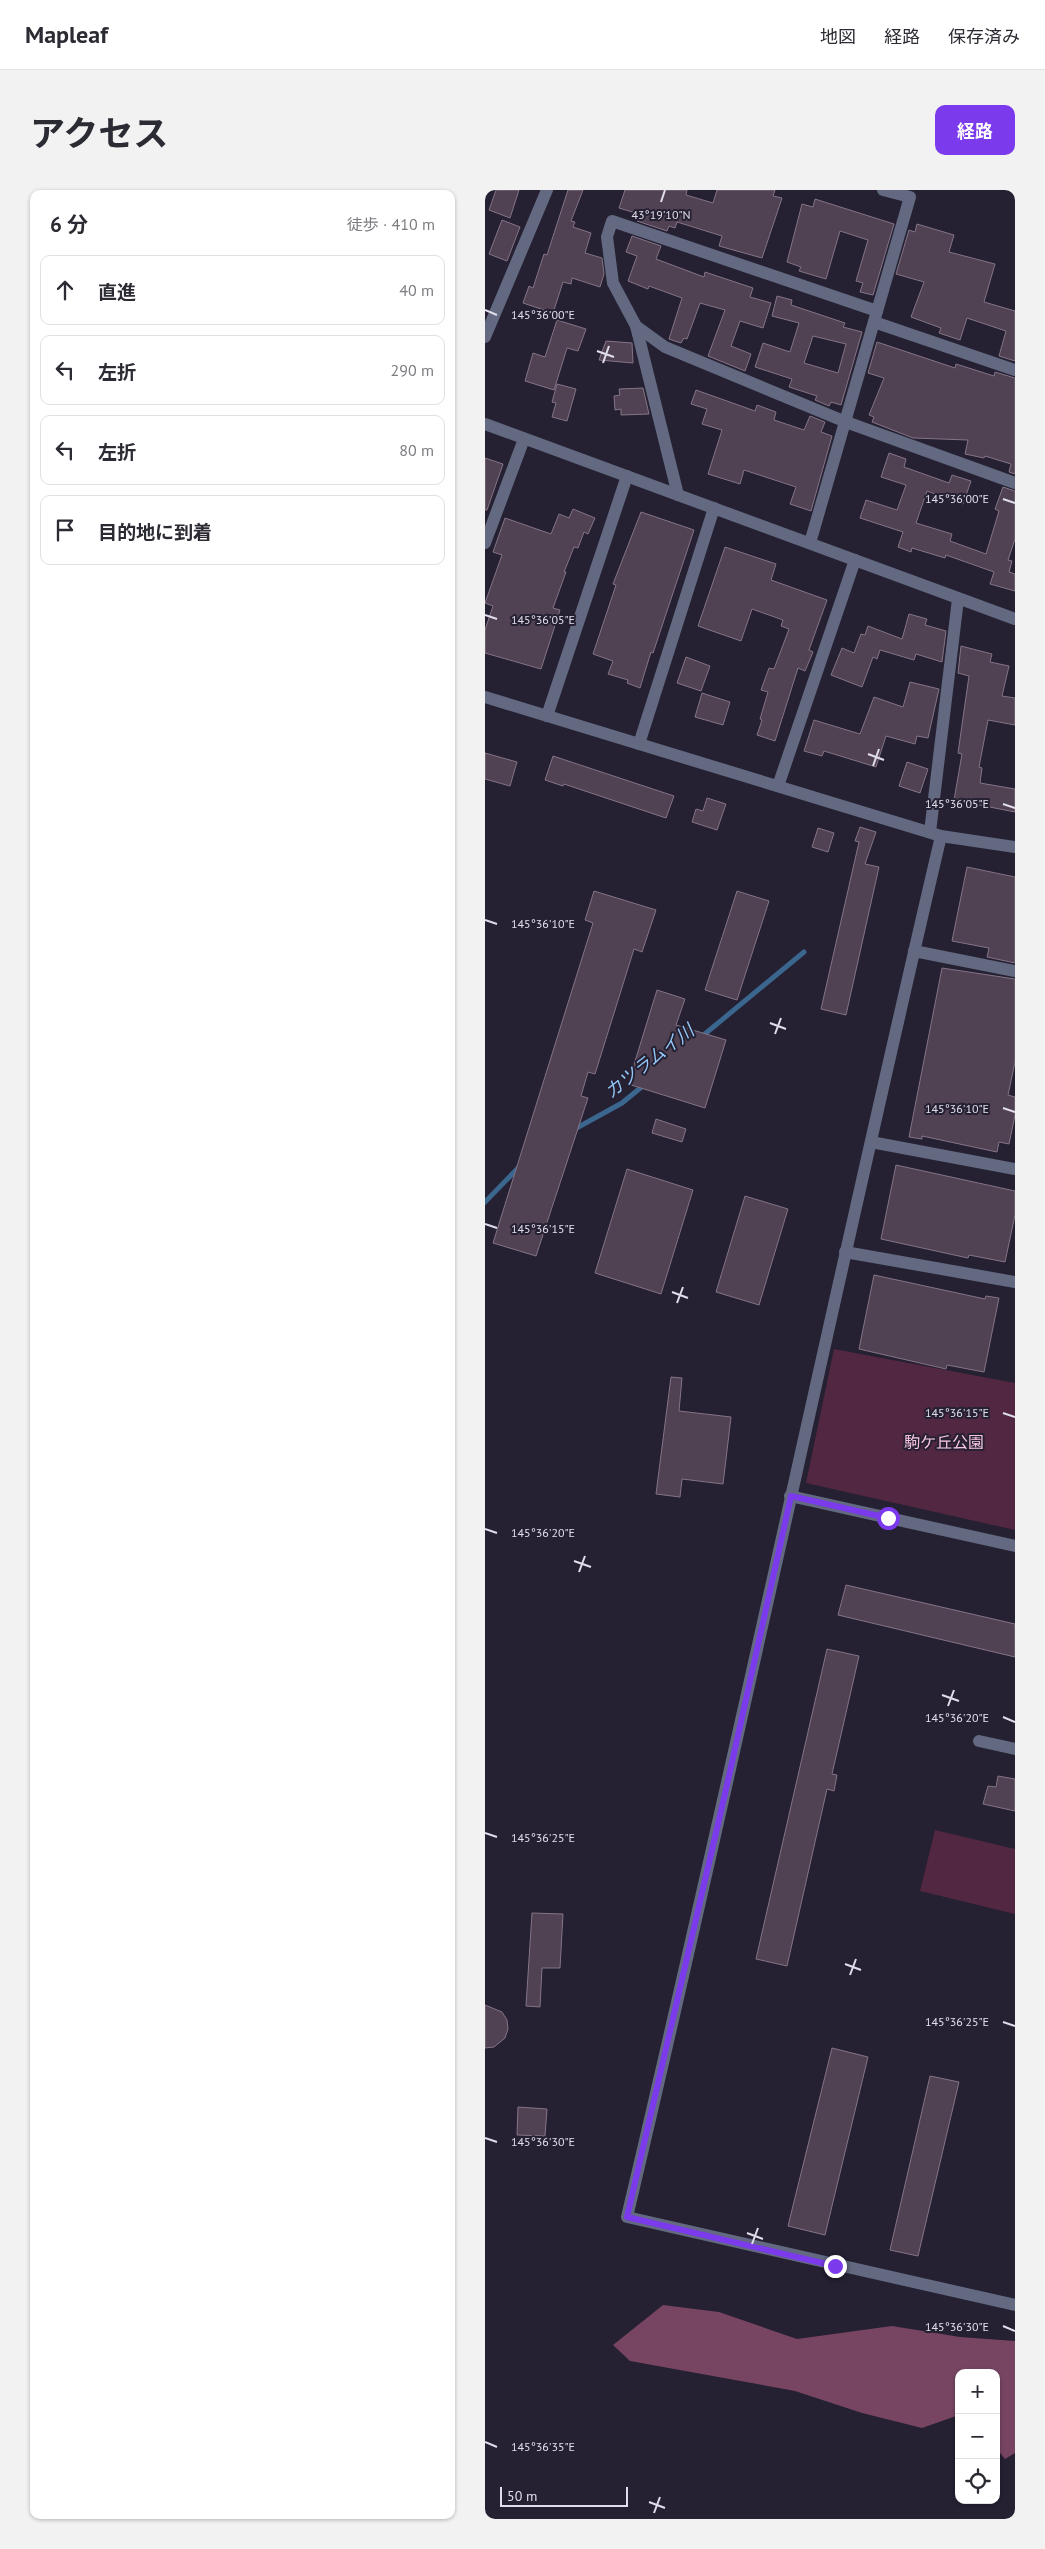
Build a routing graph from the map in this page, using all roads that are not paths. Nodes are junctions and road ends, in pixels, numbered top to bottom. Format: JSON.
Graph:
{"nodes":[{"id":1,"x":547,"y":190,"type":"edge"},
{"id":2,"x":888,"y":191,"type":"edge"},
{"id":3,"x":876,"y":316,"type":"junction"},
{"id":4,"x":636,"y":326,"type":"junction"},
{"id":5,"x":485,"y":337,"type":"edge"},
{"id":6,"x":1015,"y":370,"type":"edge"},
{"id":7,"x":846,"y":422,"type":"junction"},
{"id":8,"x":485,"y":424,"type":"edge"},
{"id":9,"x":524,"y":438,"type":"junction"},
{"id":10,"x":627,"y":476,"type":"junction"},
{"id":11,"x":1015,"y":483,"type":"edge"},
{"id":12,"x":677,"y":494,"type":"junction"},
{"id":13,"x":714,"y":508,"type":"junction"},
{"id":14,"x":485,"y":543,"type":"edge"},
{"id":15,"x":811,"y":543,"type":"junction"},
{"id":16,"x":855,"y":560,"type":"junction"},
{"id":17,"x":959,"y":599,"type":"junction"},
{"id":18,"x":1014,"y":617,"type":"edge"},
{"id":19,"x":485,"y":697,"type":"edge"},
{"id":20,"x":547,"y":716,"type":"junction"},
{"id":21,"x":639,"y":744,"type":"junction"},
{"id":22,"x":778,"y":786,"type":"junction"},
{"id":23,"x":935,"y":834,"type":"junction"},
{"id":24,"x":1015,"y":847,"type":"edge"},
{"id":25,"x":914,"y":951,"type":"junction"},
{"id":26,"x":1015,"y":971,"type":"edge"},
{"id":27,"x":871,"y":1142,"type":"junction"},
{"id":28,"x":1015,"y":1169,"type":"edge"},
{"id":29,"x":845,"y":1252,"type":"junction"},
{"id":30,"x":1015,"y":1282,"type":"edge"},
{"id":31,"x":791,"y":1496,"type":"junction"},
{"id":32,"x":1015,"y":1546,"type":"edge"},
{"id":33,"x":979,"y":1741,"type":"dead end"},
{"id":34,"x":1015,"y":1749,"type":"edge"},
{"id":35,"x":1015,"y":2306,"type":"edge"}],
"edges":[{"from":1,"to":5,"type":"street"},
{"from":2,"to":3,"type":"street"},
{"from":3,"to":4,"type":"street"},
{"from":3,"to":6,"type":"street"},
{"from":3,"to":7,"type":"street"},
{"from":4,"to":7,"type":"street"},
{"from":4,"to":12,"type":"street"},
{"from":7,"to":11,"type":"street"},
{"from":7,"to":15,"type":"street"},
{"from":8,"to":9,"type":"street"},
{"from":9,"to":10,"type":"street"},
{"from":9,"to":14,"type":"street"},
{"from":10,"to":12,"type":"street"},
{"from":10,"to":20,"type":"street"},
{"from":12,"to":13,"type":"street"},
{"from":13,"to":15,"type":"street"},
{"from":13,"to":21,"type":"street"},
{"from":15,"to":16,"type":"street"},
{"from":16,"to":17,"type":"street"},
{"from":16,"to":22,"type":"street"},
{"from":17,"to":18,"type":"street"},
{"from":17,"to":23,"type":"street"},
{"from":19,"to":20,"type":"street"},
{"from":20,"to":21,"type":"street"},
{"from":21,"to":22,"type":"street"},
{"from":22,"to":23,"type":"street"},
{"from":23,"to":24,"type":"street"},
{"from":23,"to":25,"type":"street"},
{"from":25,"to":26,"type":"street"},
{"from":25,"to":27,"type":"street"},
{"from":27,"to":28,"type":"street"},
{"from":27,"to":29,"type":"street"},
{"from":29,"to":30,"type":"street"},
{"from":29,"to":31,"type":"street"},
{"from":31,"to":32,"type":"street"},
{"from":31,"to":35,"type":"street"},
{"from":33,"to":34,"type":"street"}]}
